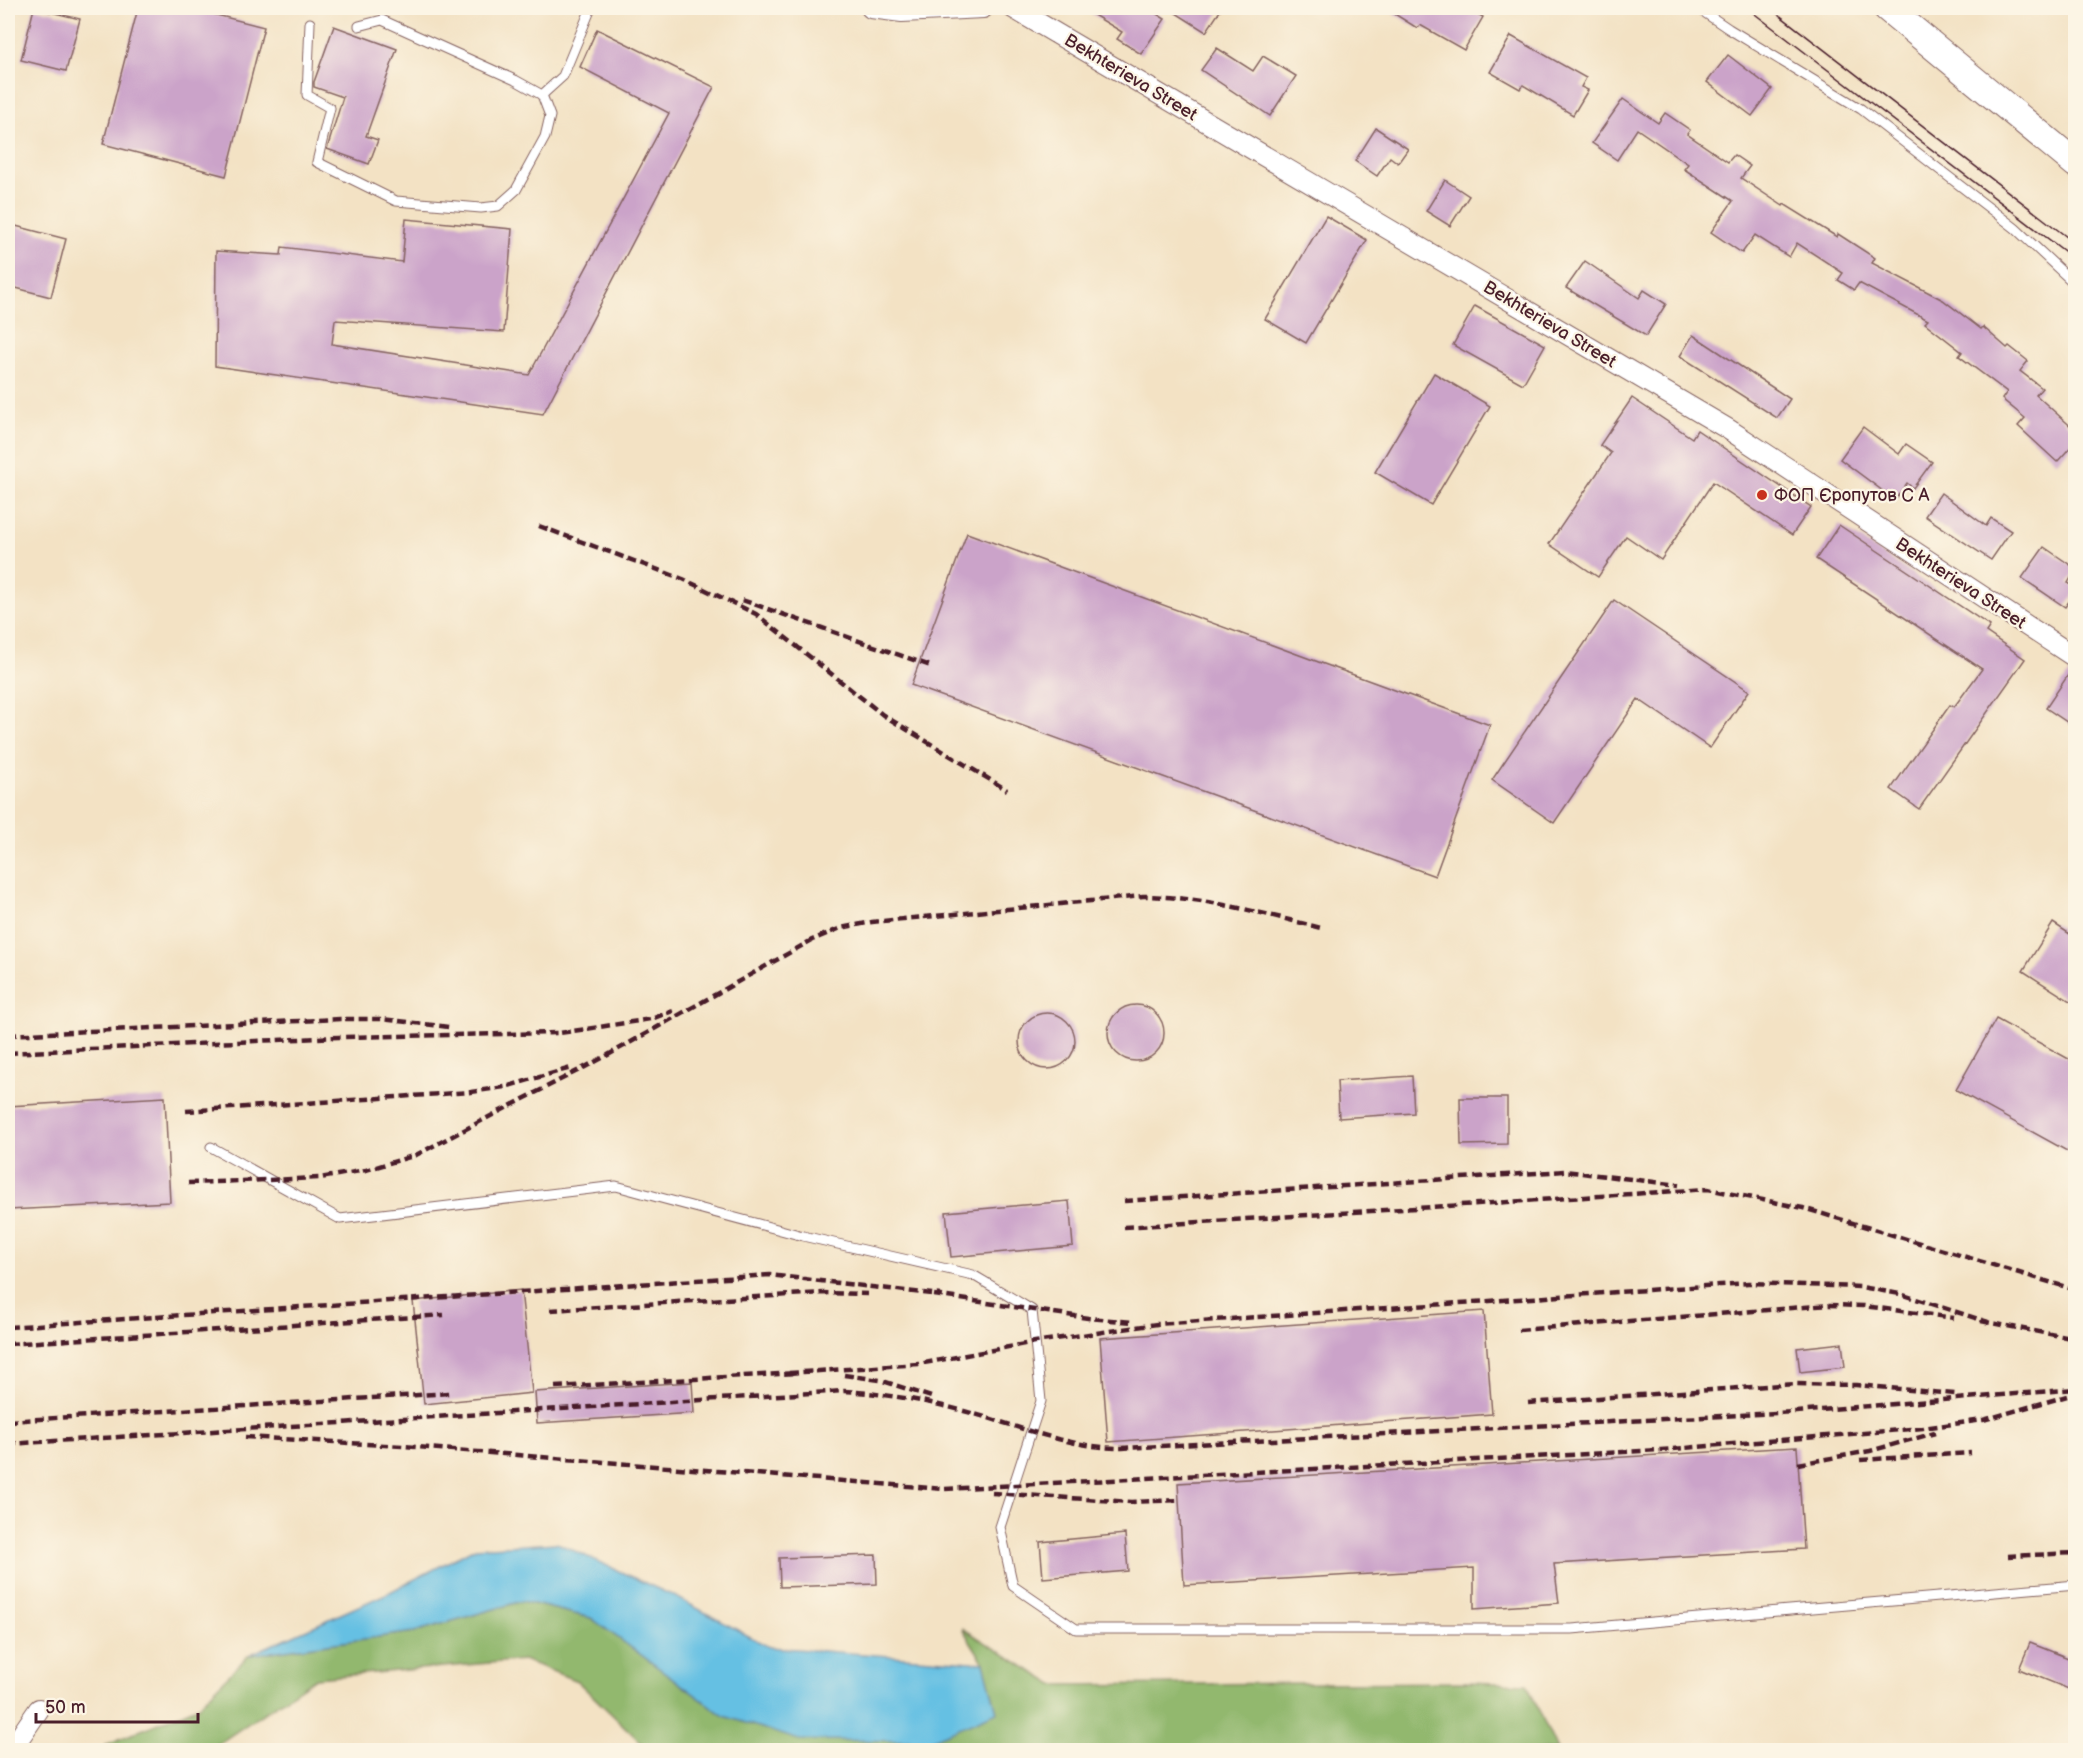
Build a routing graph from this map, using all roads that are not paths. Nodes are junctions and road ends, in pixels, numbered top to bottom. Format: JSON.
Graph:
{"nodes":[{"id":1,"x":591,"y":8,"type":"edge"},
{"id":2,"x":871,"y":8,"type":"edge"},
{"id":3,"x":983,"y":8,"type":"edge"},
{"id":4,"x":1013,"y":8,"type":"edge"},
{"id":5,"x":1698,"y":8,"type":"edge"},
{"id":6,"x":1887,"y":8,"type":"edge"},
{"id":7,"x":310,"y":23,"type":"dead end"},
{"id":8,"x":359,"y":26,"type":"dead end"},
{"id":9,"x":542,"y":95,"type":"junction"},
{"id":10,"x":2076,"y":164,"type":"edge"},
{"id":11,"x":2076,"y":285,"type":"edge"},
{"id":12,"x":2076,"y":658,"type":"edge"},
{"id":13,"x":210,"y":1147,"type":"dead end"},
{"id":14,"x":2076,"y":1585,"type":"edge"},
{"id":15,"x":39,"y":1709,"type":"dead end"},
{"id":16,"x":11,"y":1750,"type":"edge"}],
"edges":[{"from":1,"to":9,"type":"lane"},
{"from":2,"to":3,"type":"street"},
{"from":4,"to":12,"type":"street","name":"Bekhterieva Street"},
{"from":5,"to":11,"type":"lane"},
{"from":6,"to":10,"type":"main road"},
{"from":7,"to":9,"type":"lane"},
{"from":8,"to":9,"type":"lane"},
{"from":13,"to":14,"type":"lane"},
{"from":15,"to":16,"type":"street"}]}
